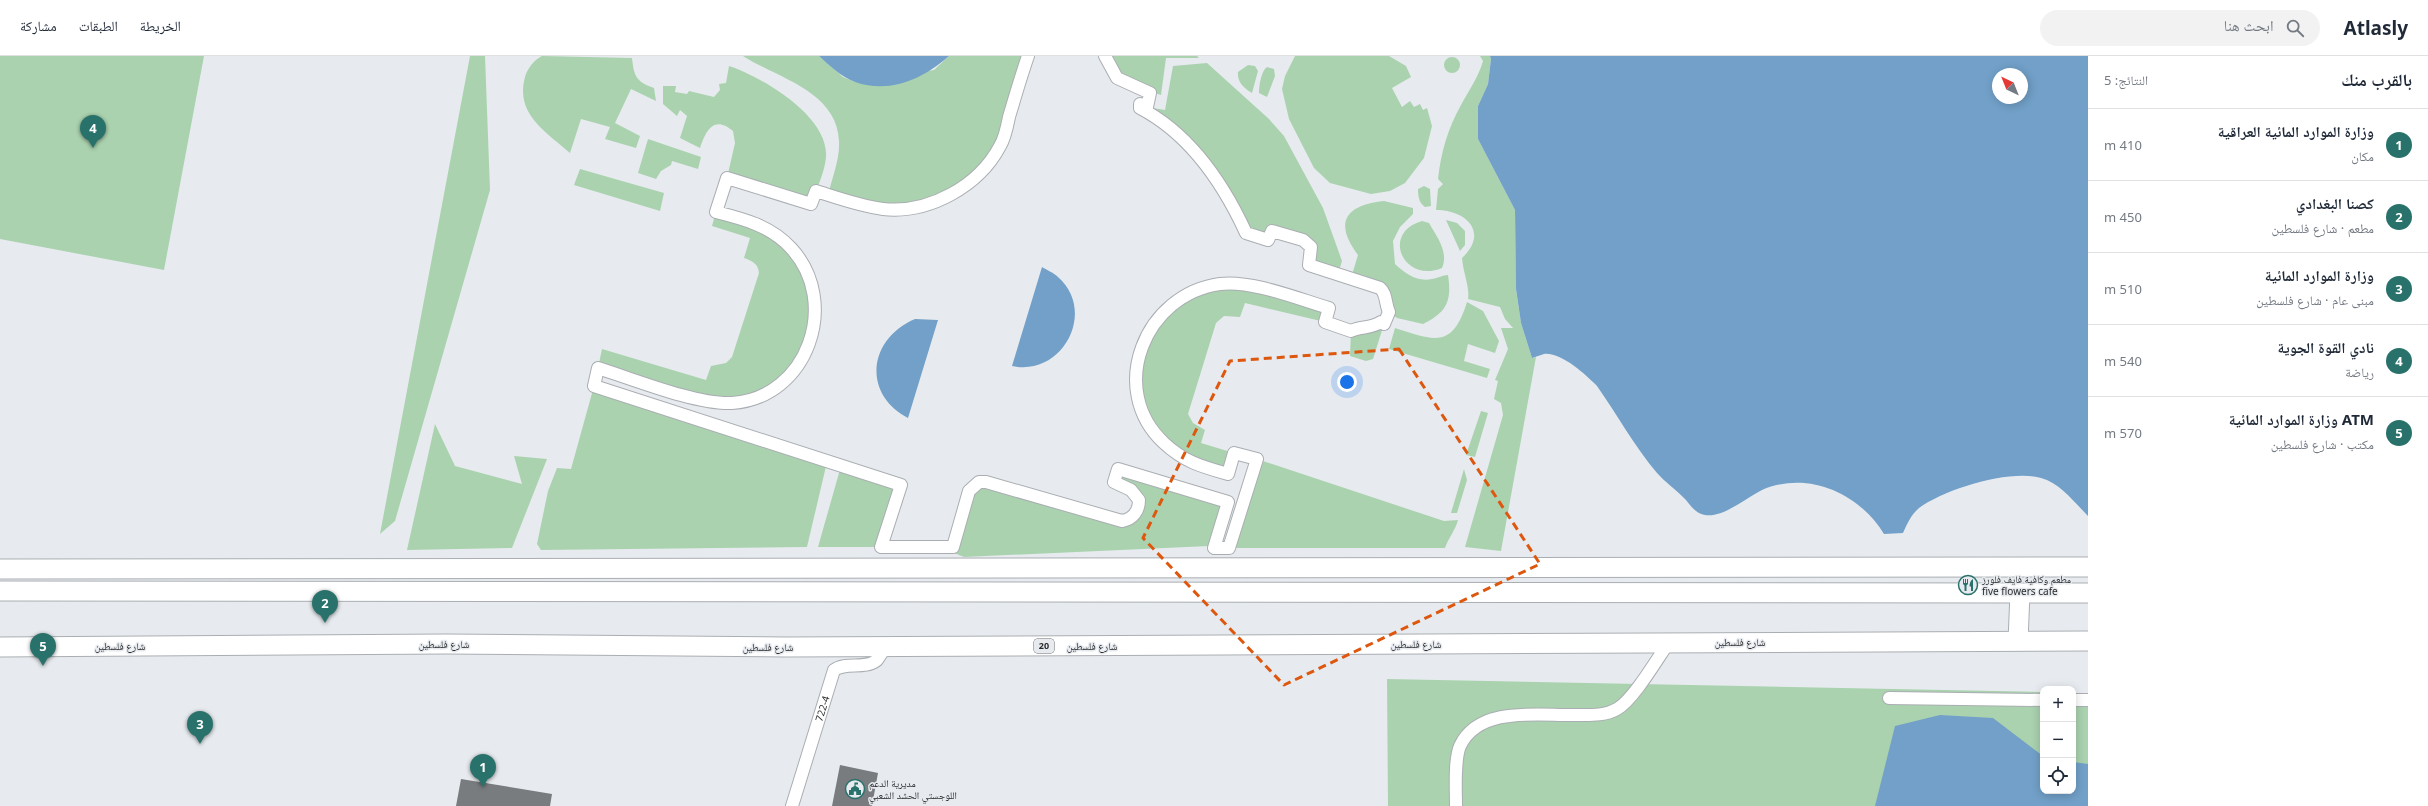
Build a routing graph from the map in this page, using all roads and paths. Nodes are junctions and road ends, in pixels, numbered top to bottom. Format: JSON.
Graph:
{"nodes":[{"id":1,"x":1028,"y":56,"type":"edge"},
{"id":2,"x":1105,"y":56,"type":"edge"},
{"id":3,"x":2088,"y":567,"type":"edge"},
{"id":4,"x":892,"y":568,"type":"junction"},
{"id":5,"x":931,"y":568,"type":"junction"},
{"id":6,"x":0,"y":569,"type":"edge"},
{"id":7,"x":0,"y":591,"type":"edge"},
{"id":8,"x":850,"y":593,"type":"junction"},
{"id":9,"x":972,"y":593,"type":"junction"},
{"id":10,"x":2020,"y":593,"type":"junction"},
{"id":11,"x":2088,"y":593,"type":"edge"},
{"id":12,"x":2018,"y":641,"type":"junction"},
{"id":13,"x":2088,"y":641,"type":"edge"},
{"id":14,"x":1669,"y":642,"type":"junction"},
{"id":15,"x":886,"y":646,"type":"junction"},
{"id":16,"x":0,"y":647,"type":"edge"},
{"id":17,"x":1889,"y":698,"type":"dead end"},
{"id":18,"x":2040,"y":700,"type":"edge"},
{"id":19,"x":2076,"y":700,"type":"edge"},
{"id":20,"x":2088,"y":700,"type":"edge"},
{"id":21,"x":792,"y":806,"type":"edge"},
{"id":22,"x":1456,"y":806,"type":"edge"}],
"edges":[{"from":1,"to":2,"type":"street"},
{"from":3,"to":5,"type":"main road"},
{"from":4,"to":5,"type":"main road"},
{"from":4,"to":6,"type":"main road"},
{"from":4,"to":8,"type":"main road"},
{"from":5,"to":9,"type":"main road"},
{"from":7,"to":8,"type":"main road"},
{"from":8,"to":9,"type":"main road"},
{"from":9,"to":10,"type":"main road"},
{"from":10,"to":11,"type":"main road"},
{"from":10,"to":12,"type":"main road"},
{"from":12,"to":13,"type":"main road","name":"شارع فلسطين","number":"20"},
{"from":12,"to":14,"type":"main road","name":"شارع فلسطين","number":"20"},
{"from":14,"to":15,"type":"main road","name":"شارع فلسطين","number":"20"},
{"from":14,"to":22,"type":"street"},
{"from":15,"to":16,"type":"main road","name":"شارع فلسطين","number":"20"},
{"from":15,"to":21,"type":"street","name":"722-4"},
{"from":17,"to":18,"type":"street"},
{"from":19,"to":20,"type":"street"}]}
